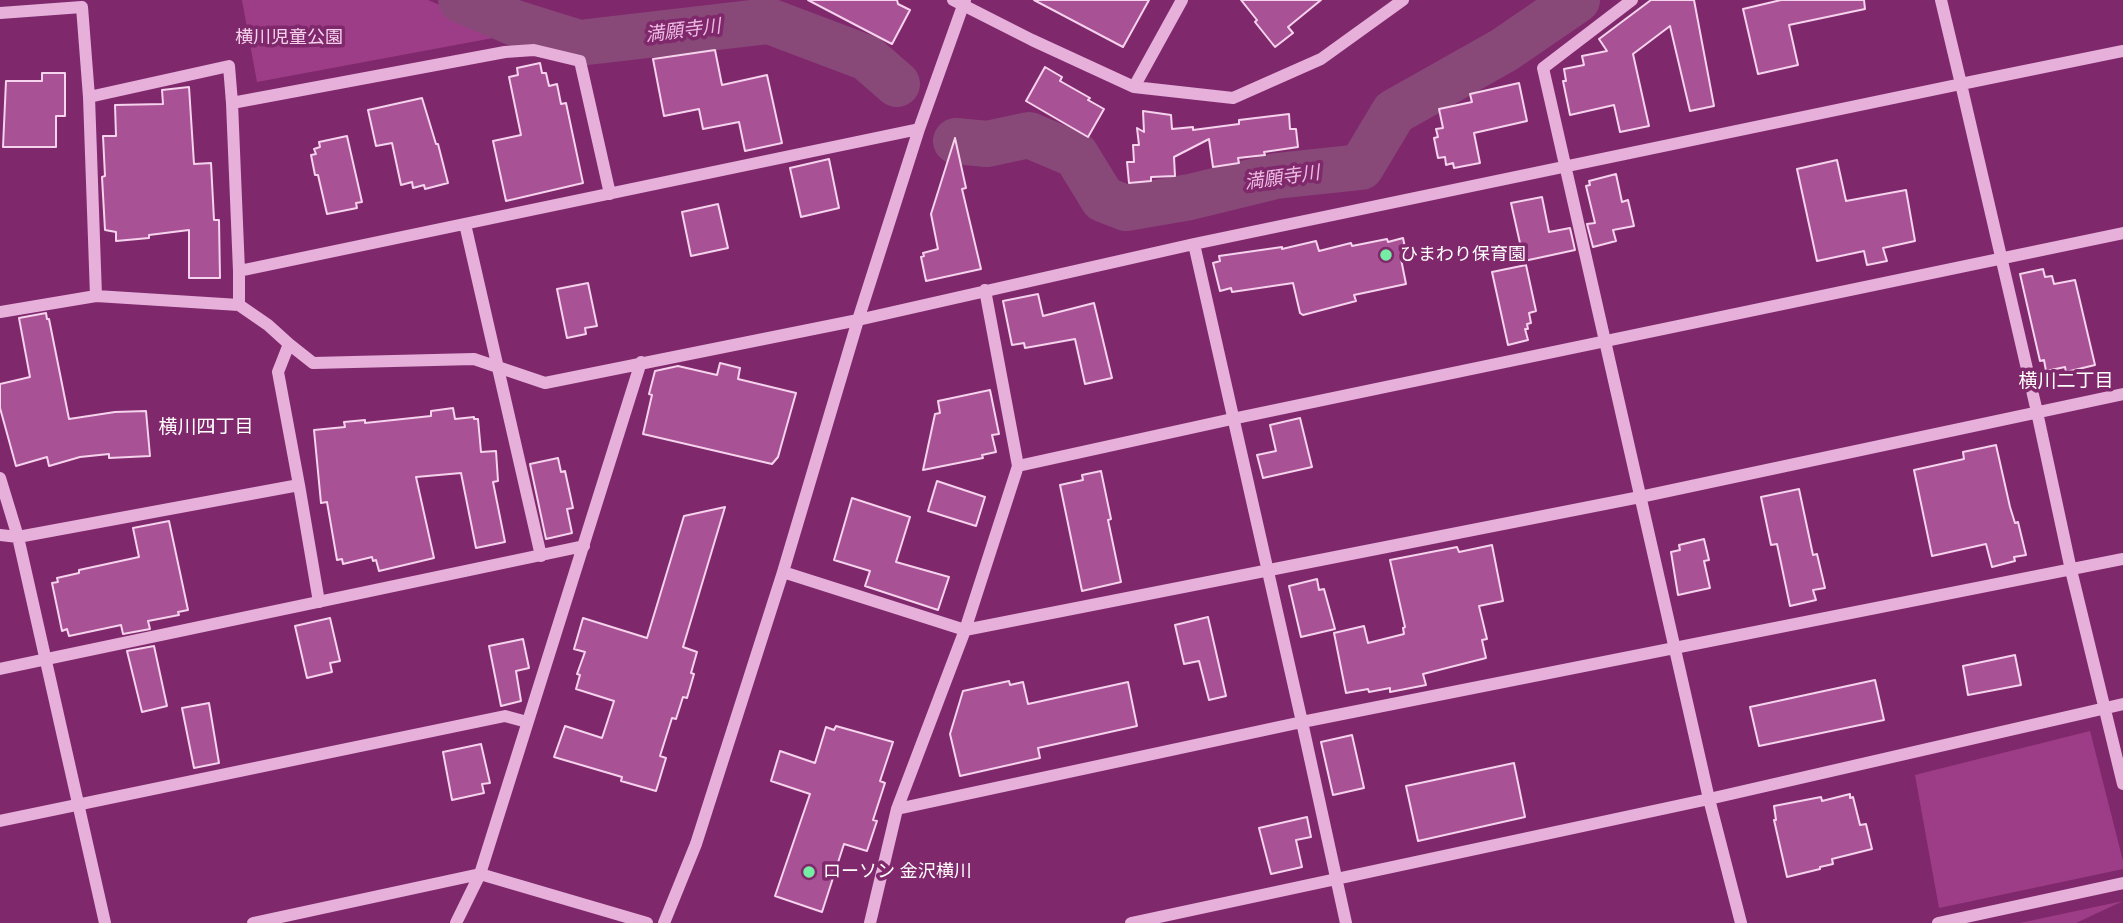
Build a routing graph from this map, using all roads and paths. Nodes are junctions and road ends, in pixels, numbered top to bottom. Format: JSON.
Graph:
{"nodes":[{"id":1,"x":1182,"y":0,"type":"edge"},
{"id":2,"x":1403,"y":0,"type":"edge"},
{"id":3,"x":1632,"y":0,"type":"edge"},
{"id":4,"x":1941,"y":0,"type":"edge"},
{"id":5,"x":960,"y":2,"type":"edge"},
{"id":6,"x":0,"y":13,"type":"edge"},
{"id":7,"x":2123,"y":51,"type":"edge"},
{"id":8,"x":1961,"y":84,"type":"junction"},
{"id":9,"x":1134,"y":87,"type":"junction"},
{"id":10,"x":89,"y":97,"type":"junction"},
{"id":11,"x":232,"y":103,"type":"junction"},
{"id":12,"x":919,"y":129,"type":"junction"},
{"id":13,"x":1564,"y":167,"type":"junction"},
{"id":14,"x":610,"y":194,"type":"junction"},
{"id":15,"x":466,"y":223,"type":"junction"},
{"id":16,"x":2123,"y":233,"type":"edge"},
{"id":17,"x":1194,"y":244,"type":"junction"},
{"id":18,"x":2001,"y":258,"type":"junction"},
{"id":19,"x":239,"y":271,"type":"junction"},
{"id":20,"x":985,"y":290,"type":"junction"},
{"id":21,"x":96,"y":296,"type":"junction"},
{"id":22,"x":239,"y":305,"type":"junction"},
{"id":23,"x":0,"y":312,"type":"edge"},
{"id":24,"x":858,"y":320,"type":"junction"},
{"id":25,"x":1606,"y":342,"type":"junction"},
{"id":26,"x":289,"y":344,"type":"junction"},
{"id":27,"x":641,"y":362,"type":"junction"},
{"id":28,"x":498,"y":367,"type":"junction"},
{"id":29,"x":2123,"y":394,"type":"edge"},
{"id":30,"x":2037,"y":412,"type":"junction"},
{"id":31,"x":1231,"y":419,"type":"junction"},
{"id":32,"x":1018,"y":466,"type":"junction"},
{"id":33,"x":0,"y":478,"type":"edge"},
{"id":34,"x":299,"y":485,"type":"junction"},
{"id":35,"x":1640,"y":497,"type":"junction"},
{"id":36,"x":0,"y":535,"type":"edge"},
{"id":37,"x":18,"y":537,"type":"junction"},
{"id":38,"x":584,"y":545,"type":"junction"},
{"id":39,"x":541,"y":555,"type":"junction"},
{"id":40,"x":2123,"y":559,"type":"edge"},
{"id":41,"x":1268,"y":569,"type":"junction"},
{"id":42,"x":2071,"y":570,"type":"junction"},
{"id":43,"x":783,"y":572,"type":"junction"},
{"id":44,"x":319,"y":602,"type":"junction"},
{"id":45,"x":965,"y":630,"type":"junction"},
{"id":46,"x":1676,"y":648,"type":"junction"},
{"id":47,"x":46,"y":659,"type":"junction"},
{"id":48,"x":0,"y":669,"type":"edge"},
{"id":49,"x":2123,"y":704,"type":"edge"},
{"id":50,"x":2103,"y":707,"type":"junction"},
{"id":51,"x":527,"y":722,"type":"junction"},
{"id":52,"x":1301,"y":722,"type":"junction"},
{"id":53,"x":2123,"y":784,"type":"edge"},
{"id":54,"x":1709,"y":799,"type":"junction"},
{"id":55,"x":79,"y":805,"type":"junction"},
{"id":56,"x":897,"y":809,"type":"junction"},
{"id":57,"x":0,"y":821,"type":"edge"},
{"id":58,"x":480,"y":874,"type":"junction"},
{"id":59,"x":1336,"y":880,"type":"junction"},
{"id":60,"x":2123,"y":883,"type":"edge"},
{"id":61,"x":105,"y":923,"type":"edge"},
{"id":62,"x":253,"y":923,"type":"edge"},
{"id":63,"x":456,"y":923,"type":"edge"},
{"id":64,"x":647,"y":923,"type":"edge"},
{"id":65,"x":664,"y":923,"type":"edge"},
{"id":66,"x":870,"y":923,"type":"edge"},
{"id":67,"x":1131,"y":923,"type":"edge"},
{"id":68,"x":1346,"y":923,"type":"edge"},
{"id":69,"x":1741,"y":923,"type":"edge"},
{"id":70,"x":1938,"y":923,"type":"edge"}],
"edges":[{"from":1,"to":9,"type":"street"},
{"from":2,"to":9,"type":"street"},
{"from":3,"to":13,"type":"street"},
{"from":4,"to":8,"type":"street"},
{"from":5,"to":9,"type":"street"},
{"from":5,"to":12,"type":"street"},
{"from":6,"to":10,"type":"street"},
{"from":7,"to":8,"type":"street"},
{"from":8,"to":13,"type":"street"},
{"from":8,"to":18,"type":"street"},
{"from":10,"to":11,"type":"street"},
{"from":10,"to":21,"type":"street"},
{"from":11,"to":14,"type":"street"},
{"from":11,"to":19,"type":"street"},
{"from":12,"to":14,"type":"street"},
{"from":12,"to":24,"type":"street"},
{"from":13,"to":17,"type":"street"},
{"from":13,"to":25,"type":"street"},
{"from":14,"to":15,"type":"street"},
{"from":15,"to":19,"type":"street"},
{"from":15,"to":28,"type":"street"},
{"from":16,"to":18,"type":"street"},
{"from":17,"to":20,"type":"street"},
{"from":17,"to":31,"type":"street"},
{"from":18,"to":25,"type":"street"},
{"from":18,"to":30,"type":"street"},
{"from":19,"to":22,"type":"street"},
{"from":20,"to":24,"type":"street"},
{"from":20,"to":32,"type":"street"},
{"from":21,"to":22,"type":"street"},
{"from":21,"to":23,"type":"street"},
{"from":22,"to":26,"type":"street"},
{"from":24,"to":27,"type":"street"},
{"from":24,"to":43,"type":"street"},
{"from":25,"to":31,"type":"street"},
{"from":25,"to":35,"type":"street"},
{"from":26,"to":28,"type":"street"},
{"from":26,"to":34,"type":"street"},
{"from":27,"to":28,"type":"street"},
{"from":27,"to":38,"type":"street"},
{"from":28,"to":39,"type":"street"},
{"from":29,"to":30,"type":"street"},
{"from":30,"to":35,"type":"street"},
{"from":30,"to":42,"type":"street"},
{"from":31,"to":32,"type":"street"},
{"from":31,"to":41,"type":"street"},
{"from":32,"to":45,"type":"street"},
{"from":33,"to":37,"type":"street"},
{"from":34,"to":37,"type":"street"},
{"from":34,"to":44,"type":"street"},
{"from":35,"to":41,"type":"street"},
{"from":35,"to":46,"type":"street"},
{"from":36,"to":37,"type":"street"},
{"from":37,"to":47,"type":"street"},
{"from":38,"to":39,"type":"street"},
{"from":38,"to":51,"type":"street"},
{"from":39,"to":44,"type":"street"},
{"from":40,"to":42,"type":"street"},
{"from":41,"to":45,"type":"street"},
{"from":41,"to":52,"type":"street"},
{"from":42,"to":46,"type":"street"},
{"from":42,"to":50,"type":"street"},
{"from":43,"to":45,"type":"street"},
{"from":43,"to":65,"type":"street"},
{"from":44,"to":47,"type":"street"},
{"from":45,"to":56,"type":"street"},
{"from":46,"to":52,"type":"street"},
{"from":46,"to":54,"type":"street"},
{"from":47,"to":48,"type":"street"},
{"from":47,"to":55,"type":"street"},
{"from":49,"to":50,"type":"street"},
{"from":50,"to":53,"type":"street"},
{"from":50,"to":54,"type":"street"},
{"from":51,"to":55,"type":"street"},
{"from":51,"to":58,"type":"street"},
{"from":52,"to":56,"type":"street"},
{"from":52,"to":59,"type":"street"},
{"from":54,"to":59,"type":"street"},
{"from":54,"to":69,"type":"street"},
{"from":55,"to":57,"type":"street"},
{"from":55,"to":61,"type":"street"},
{"from":56,"to":66,"type":"street"},
{"from":58,"to":62,"type":"street"},
{"from":58,"to":63,"type":"street"},
{"from":58,"to":64,"type":"street"},
{"from":59,"to":67,"type":"street"},
{"from":59,"to":68,"type":"street"},
{"from":60,"to":70,"type":"street"}]}
